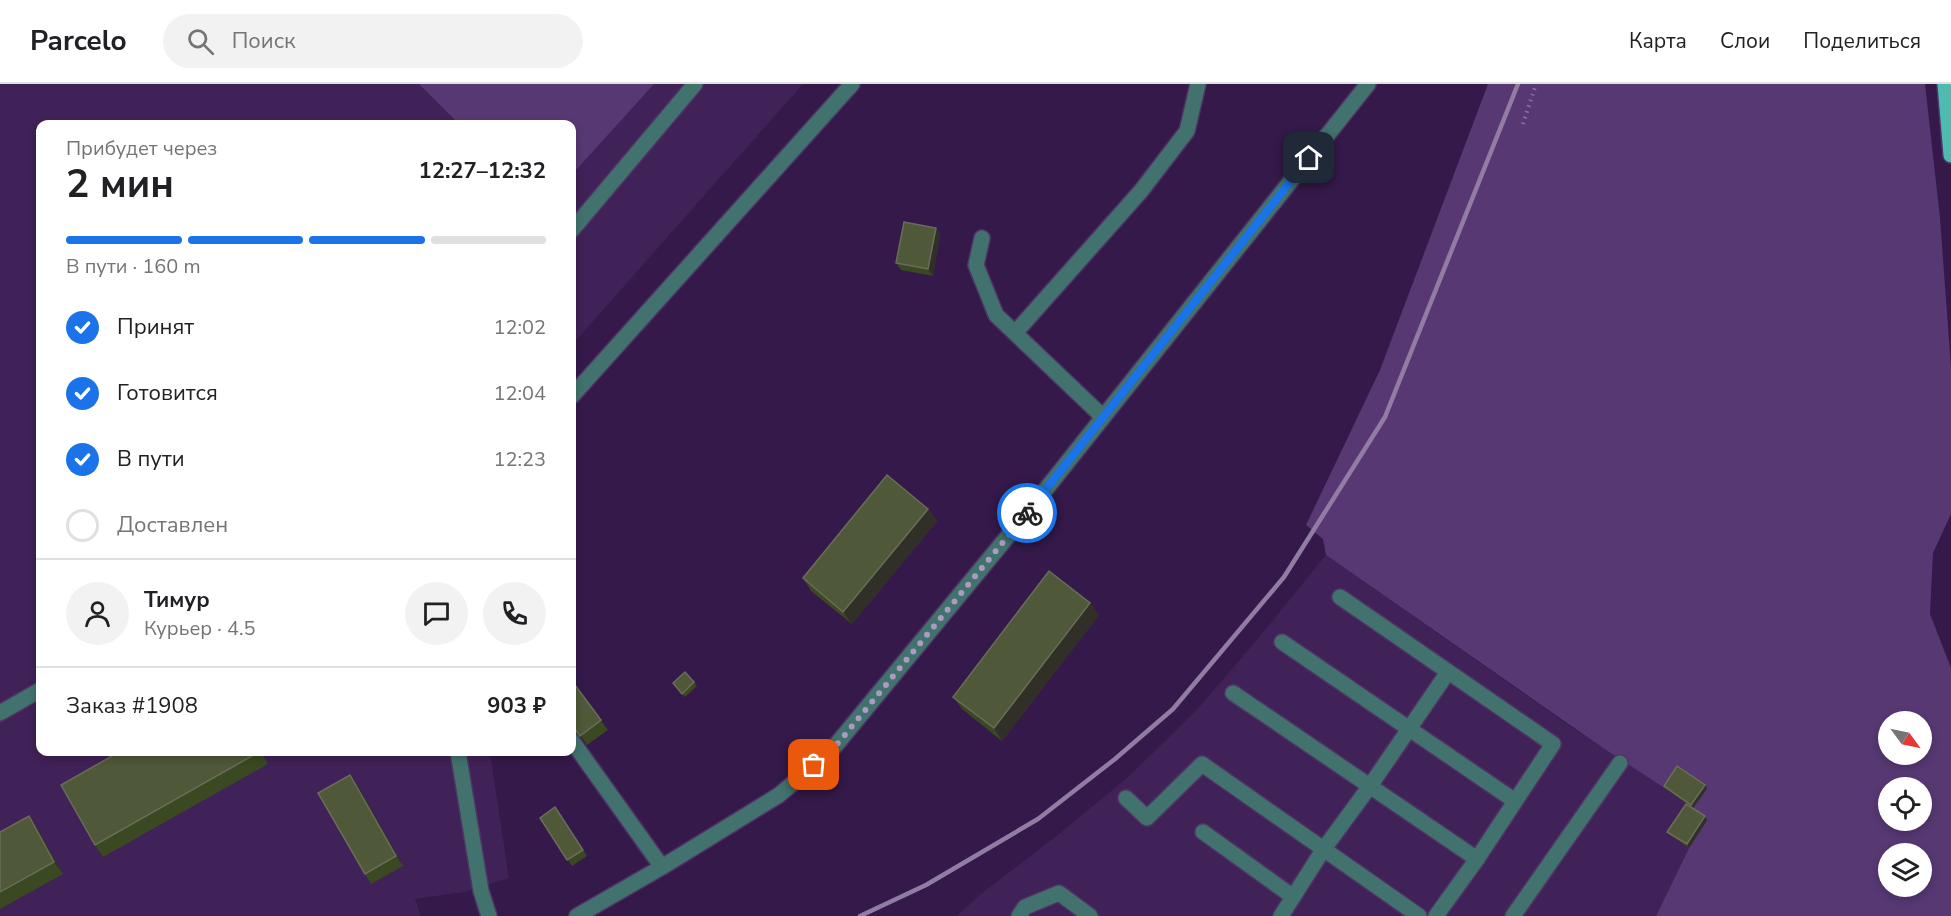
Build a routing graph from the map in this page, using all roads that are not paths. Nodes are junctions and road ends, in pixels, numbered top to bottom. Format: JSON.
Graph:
{"nodes":[{"id":1,"x":694,"y":84,"type":"edge"},
{"id":2,"x":852,"y":84,"type":"edge"},
{"id":3,"x":1198,"y":84,"type":"edge"},
{"id":4,"x":1368,"y":84,"type":"edge"},
{"id":5,"x":1945,"y":84,"type":"edge"},
{"id":6,"x":1951,"y":155,"type":"edge"},
{"id":7,"x":576,"y":225,"type":"edge"},
{"id":8,"x":982,"y":238,"type":"dead end"},
{"id":9,"x":1015,"y":333,"type":"junction"},
{"id":10,"x":576,"y":392,"type":"edge"},
{"id":11,"x":1103,"y":417,"type":"junction"},
{"id":12,"x":1340,"y":597,"type":"dead end"},
{"id":13,"x":1282,"y":642,"type":"dead end"},
{"id":14,"x":1448,"y":672,"type":"junction"},
{"id":15,"x":36,"y":692,"type":"edge"},
{"id":16,"x":1233,"y":693,"type":"dead end"},
{"id":17,"x":0,"y":713,"type":"edge"},
{"id":18,"x":1409,"y":728,"type":"junction"},
{"id":19,"x":576,"y":747,"type":"edge"},
{"id":20,"x":459,"y":756,"type":"edge"},
{"id":21,"x":1620,"y":763,"type":"dead end"},
{"id":22,"x":1370,"y":786,"type":"junction"},
{"id":23,"x":1126,"y":798,"type":"dead end"},
{"id":24,"x":1515,"y":801,"type":"junction"},
{"id":25,"x":1203,"y":832,"type":"dead end"},
{"id":26,"x":1323,"y":850,"type":"junction"},
{"id":27,"x":1476,"y":859,"type":"junction"},
{"id":28,"x":662,"y":867,"type":"junction"},
{"id":29,"x":1292,"y":896,"type":"junction"},
{"id":30,"x":489,"y":916,"type":"edge"},
{"id":31,"x":577,"y":916,"type":"edge"},
{"id":32,"x":1018,"y":916,"type":"edge"},
{"id":33,"x":1090,"y":916,"type":"edge"},
{"id":34,"x":1281,"y":916,"type":"edge"},
{"id":35,"x":1419,"y":916,"type":"edge"},
{"id":36,"x":1436,"y":916,"type":"edge"},
{"id":37,"x":1513,"y":916,"type":"edge"}],
"edges":[{"from":1,"to":7,"type":"lane"},
{"from":2,"to":10,"type":"lane"},
{"from":3,"to":9,"type":"lane"},
{"from":4,"to":11,"type":"lane"},
{"from":5,"to":6,"type":"main road"},
{"from":8,"to":9,"type":"lane"},
{"from":9,"to":11,"type":"lane"},
{"from":11,"to":28,"type":"lane"},
{"from":12,"to":14,"type":"lane"},
{"from":13,"to":18,"type":"lane"},
{"from":14,"to":18,"type":"lane"},
{"from":14,"to":24,"type":"lane"},
{"from":15,"to":17,"type":"lane"},
{"from":16,"to":22,"type":"lane"},
{"from":18,"to":22,"type":"lane"},
{"from":18,"to":24,"type":"lane"},
{"from":19,"to":28,"type":"lane"},
{"from":20,"to":30,"type":"lane"},
{"from":21,"to":37,"type":"lane"},
{"from":22,"to":26,"type":"lane"},
{"from":22,"to":27,"type":"lane"},
{"from":23,"to":26,"type":"lane"},
{"from":24,"to":27,"type":"lane"},
{"from":25,"to":29,"type":"lane"},
{"from":26,"to":29,"type":"lane"},
{"from":26,"to":35,"type":"lane"},
{"from":27,"to":36,"type":"lane"},
{"from":28,"to":31,"type":"lane"},
{"from":29,"to":34,"type":"lane"},
{"from":32,"to":33,"type":"lane"}]}
